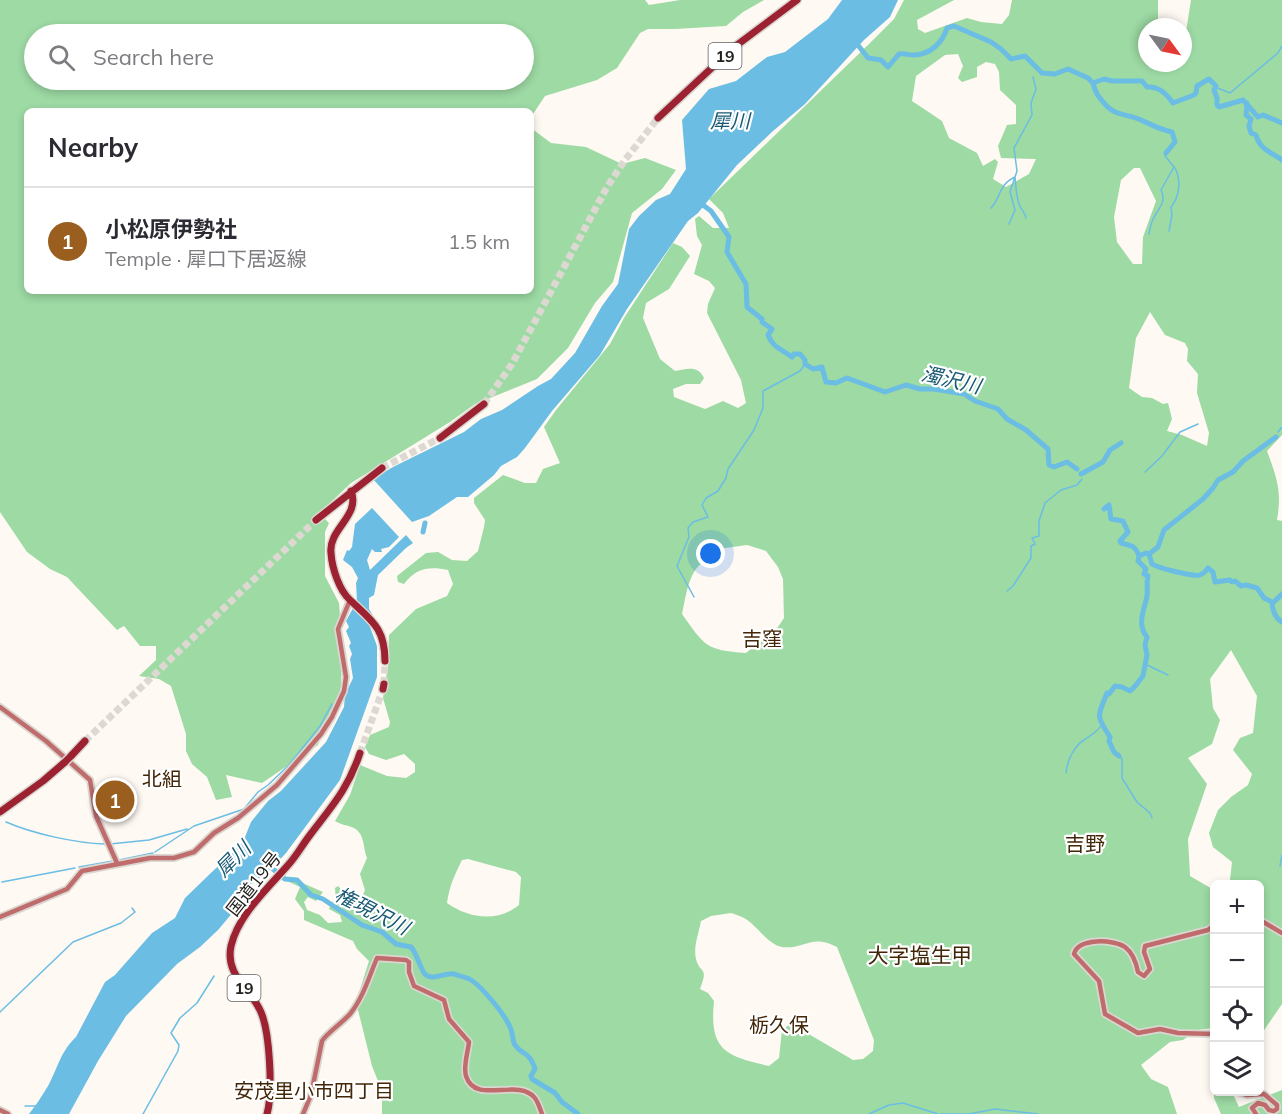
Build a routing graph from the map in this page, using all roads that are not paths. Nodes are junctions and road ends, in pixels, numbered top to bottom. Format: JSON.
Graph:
{"nodes":[{"id":1,"x":797,"y":0,"type":"edge"},
{"id":2,"x":658,"y":118,"type":"tunnel mouth"},
{"id":3,"x":484,"y":404,"type":"tunnel mouth"},
{"id":4,"x":440,"y":438,"type":"tunnel mouth"},
{"id":5,"x":382,"y":468,"type":"tunnel mouth"},
{"id":6,"x":351,"y":491,"type":"junction"},
{"id":7,"x":316,"y":520,"type":"tunnel mouth"},
{"id":8,"x":352,"y":603,"type":"junction"},
{"id":9,"x":385,"y":661,"type":"tunnel mouth"},
{"id":10,"x":0,"y":707,"type":"edge"},
{"id":11,"x":86,"y":741,"type":"tunnel mouth"},
{"id":12,"x":360,"y":753,"type":"tunnel mouth"},
{"id":13,"x":0,"y":812,"type":"edge"},
{"id":14,"x":117,"y":863,"type":"junction"},
{"id":15,"x":0,"y":917,"type":"edge"},
{"id":16,"x":1264,"y":922,"type":"edge"},
{"id":17,"x":1210,"y":929,"type":"edge"},
{"id":18,"x":1282,"y":933,"type":"edge"},
{"id":19,"x":1210,"y":1034,"type":"edge"},
{"id":20,"x":1264,"y":1094,"type":"edge"},
{"id":21,"x":0,"y":1110,"type":"edge"},
{"id":22,"x":8,"y":1114,"type":"edge"},
{"id":23,"x":267,"y":1114,"type":"edge"},
{"id":24,"x":303,"y":1114,"type":"edge"},
{"id":25,"x":542,"y":1114,"type":"edge"},
{"id":26,"x":1256,"y":1114,"type":"edge"}],
"edges":[{"from":1,"to":2,"type":"highway","number":"19"},
{"from":3,"to":4,"type":"highway"},
{"from":5,"to":6,"type":"highway"},
{"from":6,"to":7,"type":"highway"},
{"from":6,"to":8,"type":"highway"},
{"from":8,"to":9,"type":"highway"},
{"from":8,"to":14,"type":"main road"},
{"from":10,"to":14,"type":"main road"},
{"from":11,"to":13,"type":"highway"},
{"from":12,"to":23,"type":"highway","name":"国道19号","number":"19"},
{"from":14,"to":15,"type":"main road"},
{"from":16,"to":18,"type":"main road"},
{"from":17,"to":19,"type":"main road"},
{"from":20,"to":26,"type":"main road"},
{"from":21,"to":22,"type":"main road"},
{"from":24,"to":25,"type":"main road"}]}
